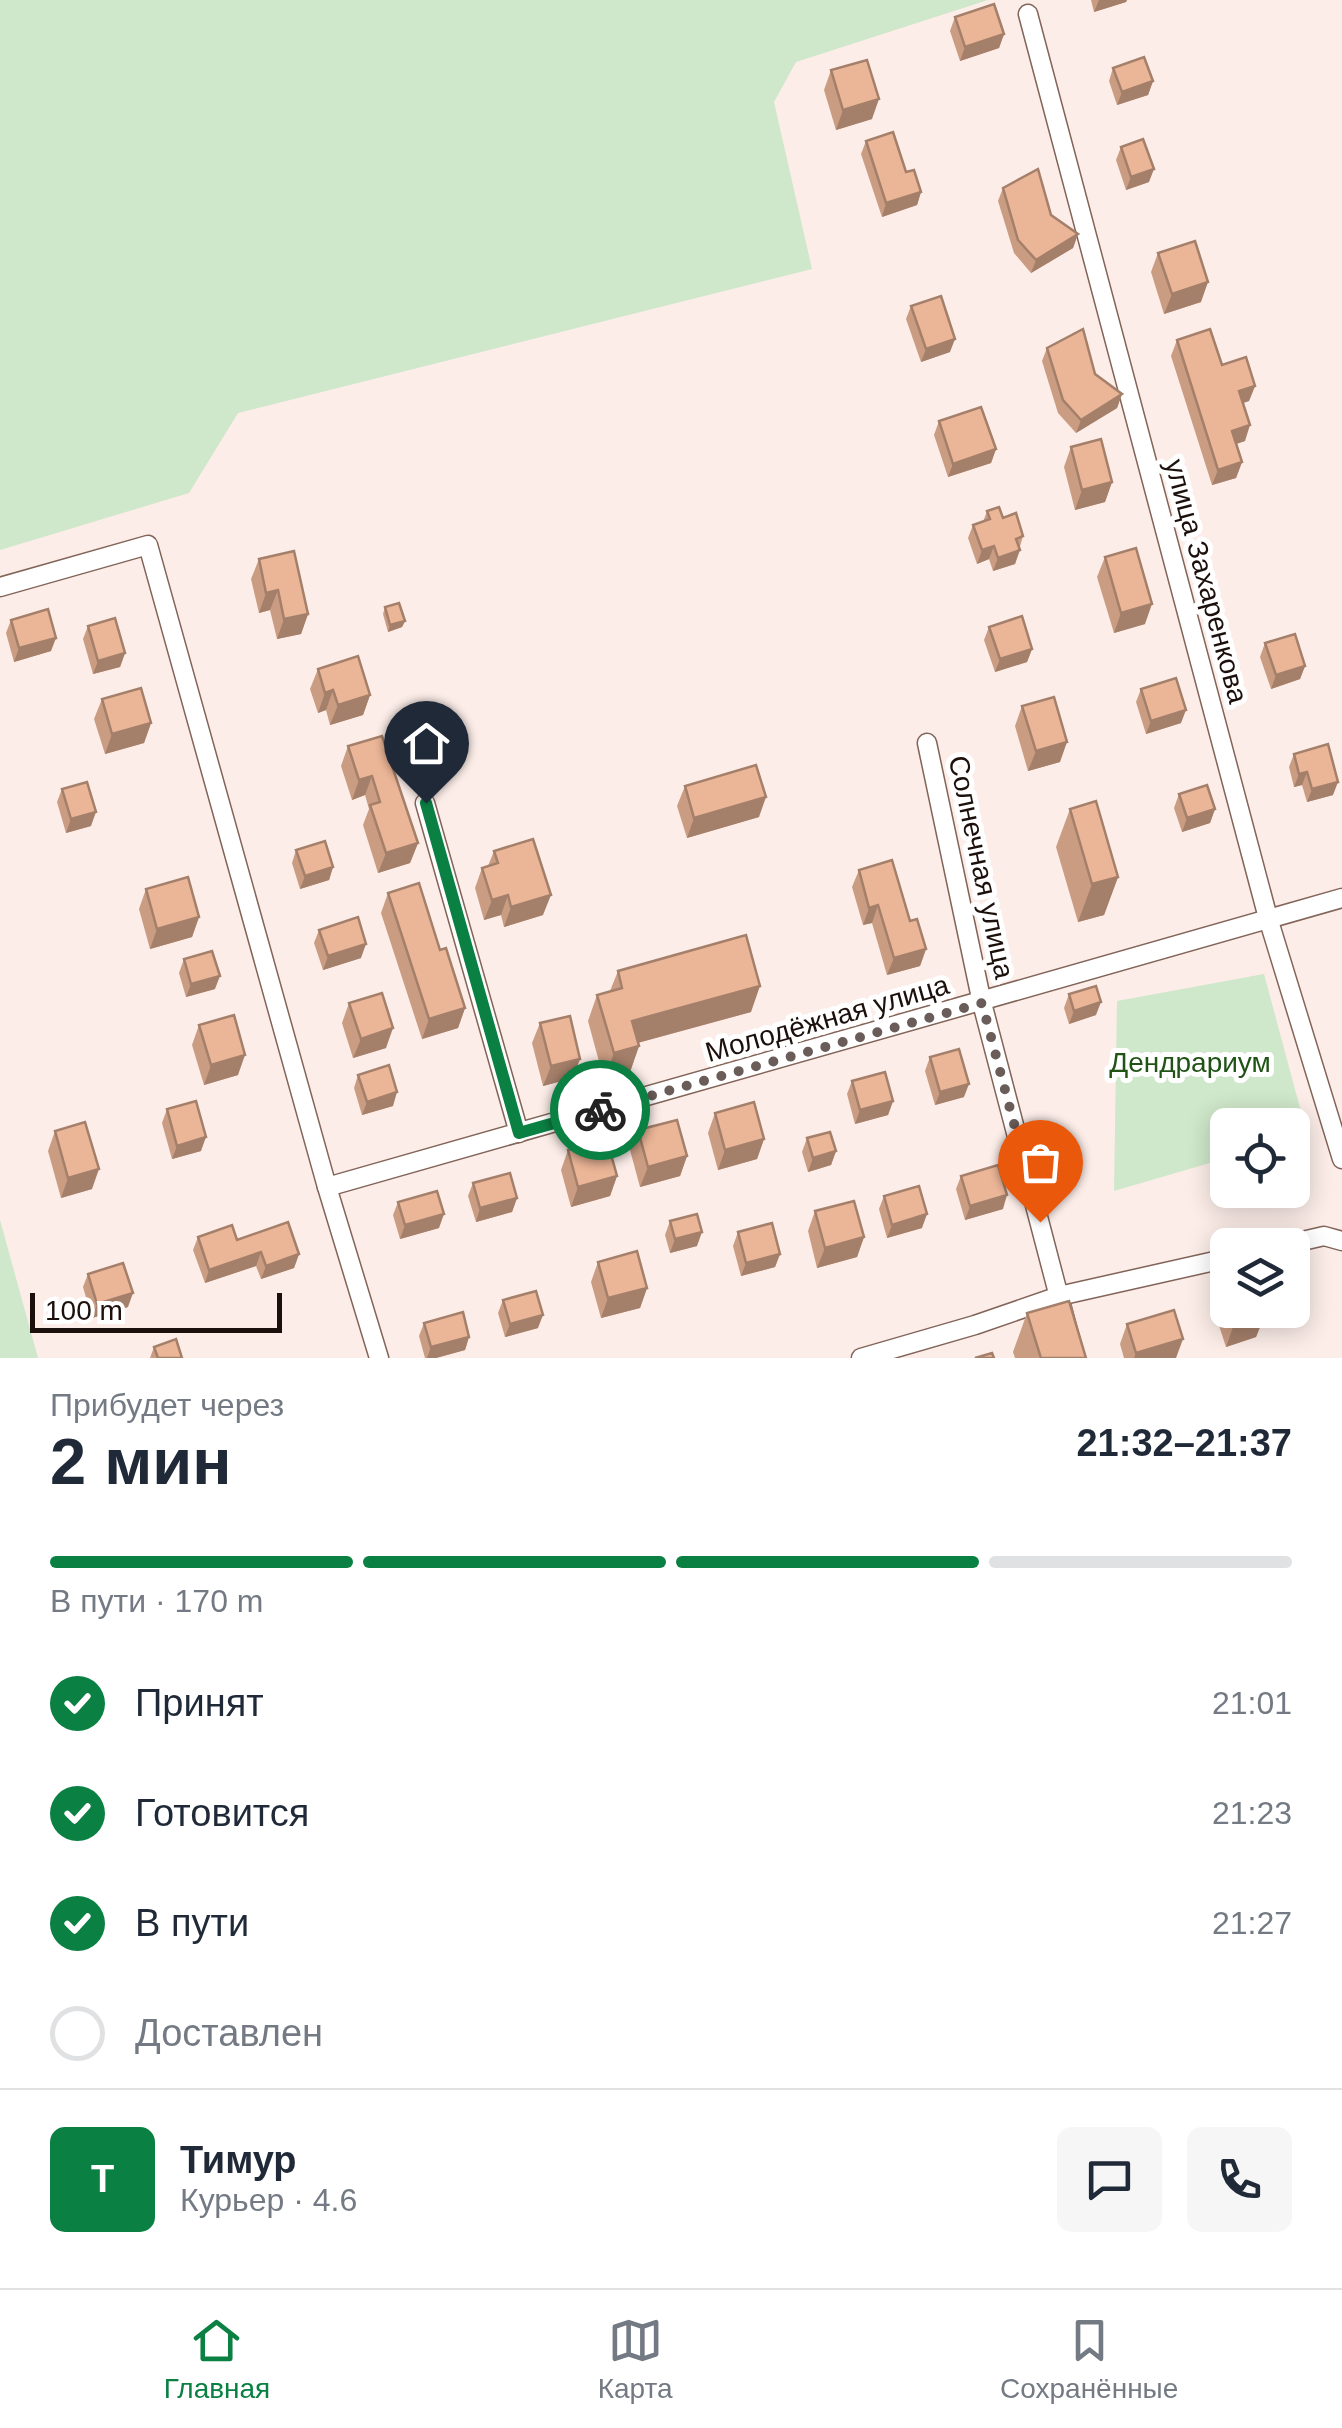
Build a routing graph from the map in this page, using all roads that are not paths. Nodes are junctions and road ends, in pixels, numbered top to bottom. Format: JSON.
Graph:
{"nodes":[{"id":1,"x":1028,"y":14,"type":"dead end"},
{"id":2,"x":0,"y":587,"type":"edge"},
{"id":3,"x":927,"y":743,"type":"dead end"},
{"id":4,"x":426,"y":803,"type":"dead end"},
{"id":5,"x":1342,"y":898,"type":"edge"},
{"id":6,"x":1268,"y":918,"type":"junction"},
{"id":7,"x":982,"y":1003,"type":"junction"},
{"id":8,"x":519,"y":1133,"type":"junction"},
{"id":9,"x":1342,"y":1159,"type":"edge"},
{"id":10,"x":326,"y":1187,"type":"junction"},
{"id":11,"x":1310,"y":1239,"type":"edge"},
{"id":12,"x":1342,"y":1242,"type":"edge"},
{"id":13,"x":1210,"y":1262,"type":"edge"},
{"id":14,"x":1058,"y":1296,"type":"junction"},
{"id":15,"x":379,"y":1358,"type":"edge"},
{"id":16,"x":861,"y":1358,"type":"edge"},
{"id":17,"x":1075,"y":1358,"type":"edge"}],
"edges":[{"from":1,"to":6,"type":"street","name":"улица Захаренкова"},
{"from":2,"to":10,"type":"street"},
{"from":3,"to":7,"type":"street","name":"Солнечная улица"},
{"from":4,"to":8,"type":"street"},
{"from":5,"to":6,"type":"street","name":"Молодёжная улица"},
{"from":6,"to":7,"type":"street","name":"Молодёжная улица"},
{"from":6,"to":9,"type":"street","name":"улица Захаренкова"},
{"from":7,"to":8,"type":"street","name":"Молодёжная улица"},
{"from":7,"to":14,"type":"street","name":"Солнечная улица"},
{"from":8,"to":10,"type":"street","name":"Молодёжная улица"},
{"from":10,"to":15,"type":"street"},
{"from":11,"to":12,"type":"street"},
{"from":13,"to":14,"type":"street"},
{"from":14,"to":16,"type":"street"},
{"from":14,"to":17,"type":"street","name":"Солнечная улица"}]}
